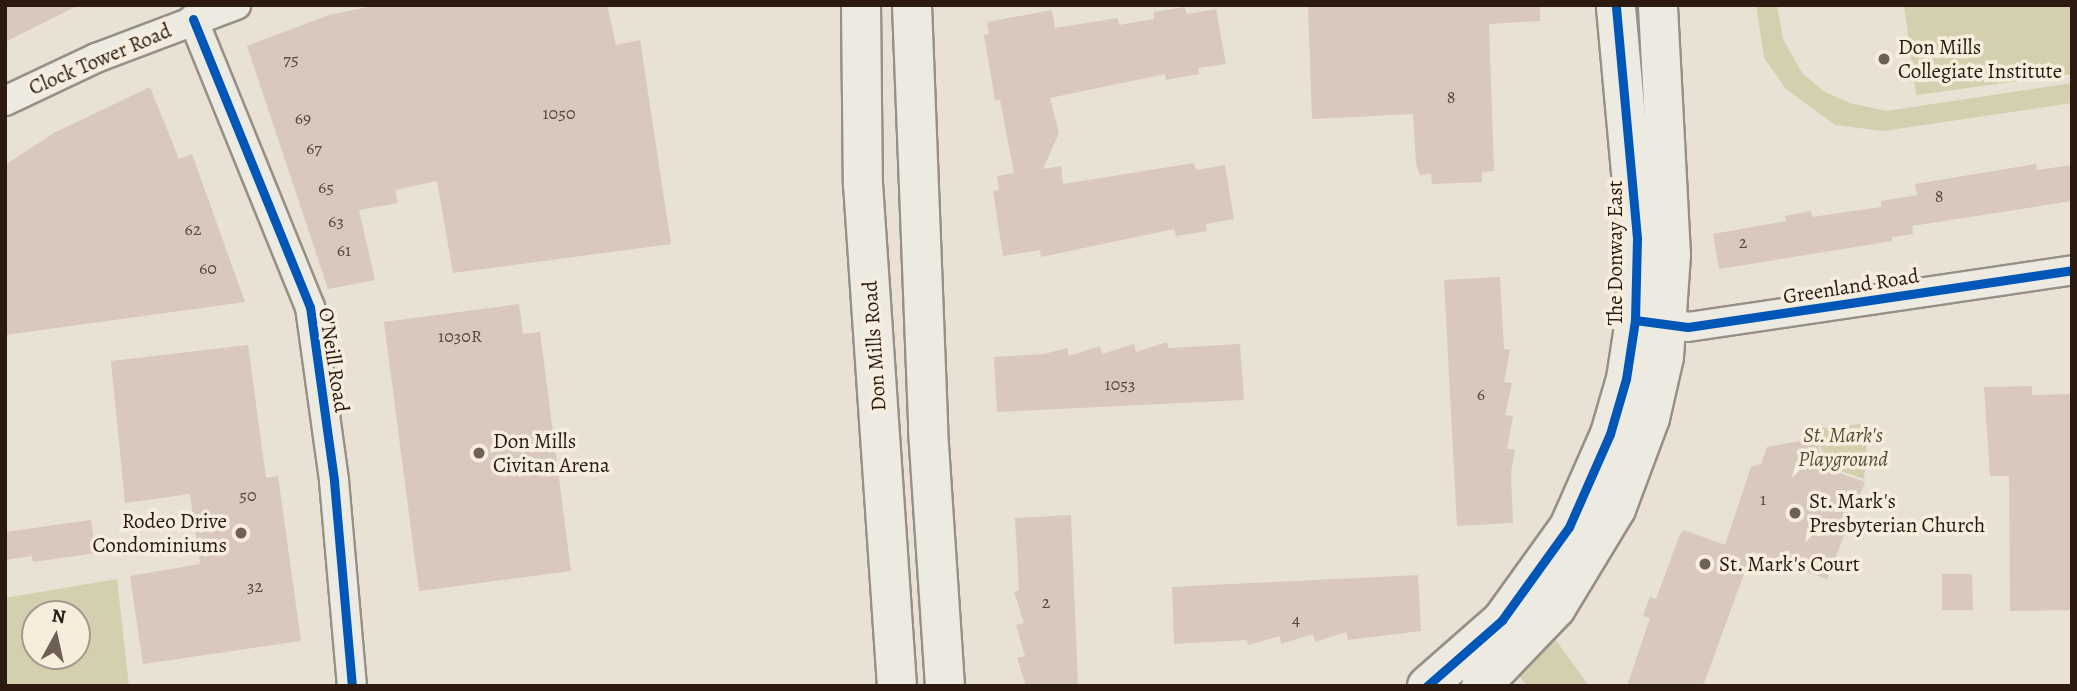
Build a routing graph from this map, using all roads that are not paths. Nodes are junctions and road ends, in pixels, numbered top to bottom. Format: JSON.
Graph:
{"nodes":[{"id":1,"x":236,"y":5,"type":"edge"},
{"id":2,"x":861,"y":5,"type":"edge"},
{"id":3,"x":912,"y":5,"type":"edge"},
{"id":4,"x":1616,"y":5,"type":"edge"},
{"id":5,"x":1658,"y":5,"type":"edge"},
{"id":6,"x":193,"y":19,"type":"junction"},
{"id":7,"x":6,"y":98,"type":"edge"},
{"id":8,"x":1650,"y":174,"type":"junction"},
{"id":9,"x":2072,"y":270,"type":"edge"},
{"id":10,"x":1652,"y":323,"type":"junction"},
{"id":11,"x":1541,"y":598,"type":"junction"},
{"id":12,"x":352,"y":686,"type":"edge"},
{"id":13,"x":897,"y":686,"type":"edge"},
{"id":14,"x":945,"y":686,"type":"edge"},
{"id":15,"x":1427,"y":686,"type":"edge"},
{"id":16,"x":1481,"y":686,"type":"edge"}],
"edges":[{"from":1,"to":6,"type":"street","name":"Clock Tower Road"},
{"from":2,"to":13,"type":"main road","name":"Don Mills Road"},
{"from":3,"to":14,"type":"main road"},
{"from":4,"to":8,"type":"main road","name":"The Donway East"},
{"from":5,"to":8,"type":"main road","name":"The Donway East"},
{"from":6,"to":7,"type":"street","name":"Clock Tower Road"},
{"from":6,"to":12,"type":"street","name":"O'Neill Road"},
{"from":8,"to":10,"type":"main road","name":"The Donway East"},
{"from":9,"to":10,"type":"street","name":"Greenland Road"},
{"from":10,"to":11,"type":"main road","name":"The Donway East"},
{"from":11,"to":15,"type":"main road","name":"The Donway East"},
{"from":11,"to":16,"type":"main road","name":"The Donway East"}]}
